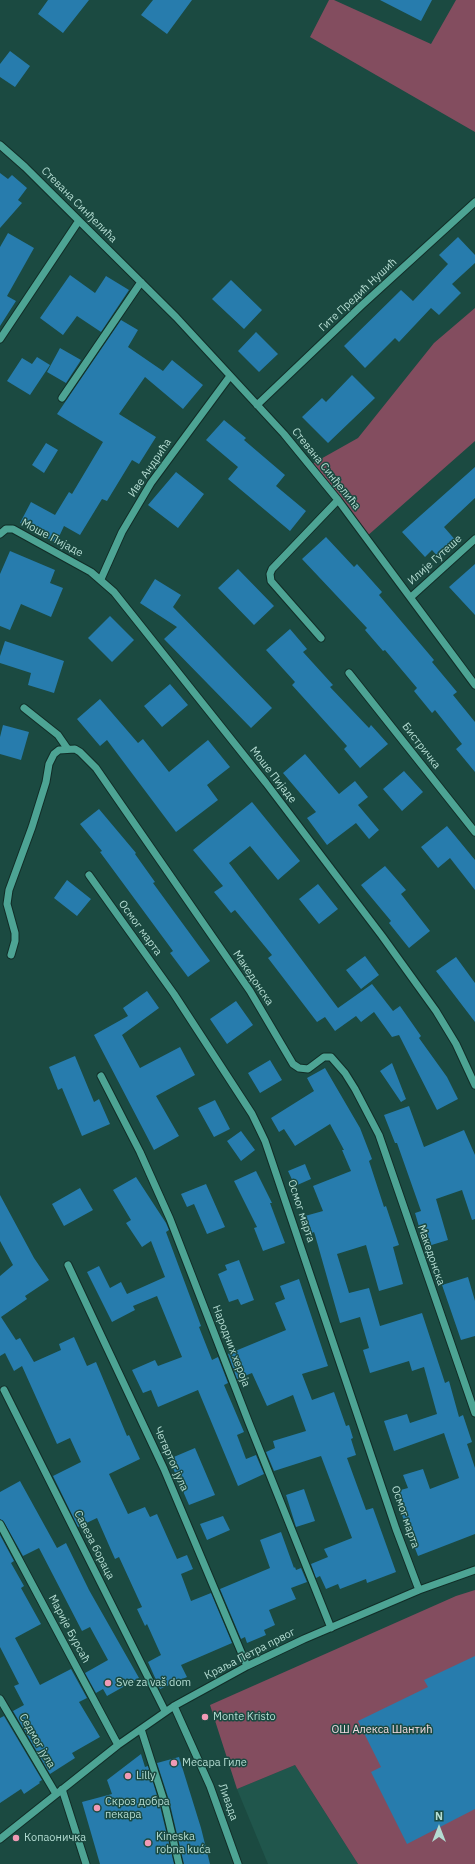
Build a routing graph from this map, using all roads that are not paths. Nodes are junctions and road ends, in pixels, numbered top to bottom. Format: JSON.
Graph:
{"nodes":[{"id":1,"x":0,"y":145,"type":"edge"},
{"id":2,"x":475,"y":202,"type":"edge"},
{"id":3,"x":78,"y":222,"type":"junction"},
{"id":4,"x":141,"y":282,"type":"junction"},
{"id":5,"x":0,"y":338,"type":"edge"},
{"id":6,"x":230,"y":376,"type":"junction"},
{"id":7,"x":62,"y":398,"type":"dead end"},
{"id":8,"x":258,"y":405,"type":"junction"},
{"id":9,"x":338,"y":500,"type":"junction"},
{"id":10,"x":3,"y":532,"type":"edge"},
{"id":11,"x":475,"y":539,"type":"edge"},
{"id":12,"x":101,"y":579,"type":"junction"},
{"id":13,"x":410,"y":597,"type":"junction"},
{"id":14,"x":321,"y":638,"type":"dead end"},
{"id":15,"x":349,"y":673,"type":"dead end"},
{"id":16,"x":475,"y":685,"type":"edge"},
{"id":17,"x":24,"y":708,"type":"dead end"},
{"id":18,"x":67,"y":748,"type":"junction"},
{"id":19,"x":475,"y":832,"type":"edge"},
{"id":20,"x":88,"y":875,"type":"dead end"},
{"id":21,"x":11,"y":955,"type":"dead end"},
{"id":22,"x":101,"y":1076,"type":"dead end"},
{"id":23,"x":475,"y":1085,"type":"edge"},
{"id":24,"x":68,"y":1265,"type":"dead end"},
{"id":25,"x":4,"y":1390,"type":"dead end"},
{"id":26,"x":475,"y":1413,"type":"edge"},
{"id":27,"x":0,"y":1524,"type":"edge"},
{"id":28,"x":475,"y":1570,"type":"edge"},
{"id":29,"x":419,"y":1590,"type":"junction"},
{"id":30,"x":331,"y":1628,"type":"junction"},
{"id":31,"x":247,"y":1666,"type":"junction"},
{"id":32,"x":0,"y":1699,"type":"edge"},
{"id":33,"x":174,"y":1706,"type":"junction"},
{"id":34,"x":165,"y":1711,"type":"junction"},
{"id":35,"x":141,"y":1729,"type":"junction"},
{"id":36,"x":118,"y":1745,"type":"junction"},
{"id":37,"x":62,"y":1789,"type":"junction"},
{"id":38,"x":56,"y":1794,"type":"junction"},
{"id":39,"x":0,"y":1839,"type":"edge"},
{"id":40,"x":86,"y":1864,"type":"edge"},
{"id":41,"x":180,"y":1864,"type":"edge"},
{"id":42,"x":238,"y":1864,"type":"edge"}],
"edges":[{"from":1,"to":3,"type":"street","name":"Стевана Синђелића"},
{"from":2,"to":8,"type":"street","name":"Гите Предић Нушић"},
{"from":3,"to":4,"type":"street","name":"Стевана Синђелића"},
{"from":3,"to":5,"type":"street"},
{"from":4,"to":6,"type":"street","name":"Стевана Синђелића"},
{"from":4,"to":7,"type":"street"},
{"from":6,"to":8,"type":"street","name":"Стевана Синђелића"},
{"from":6,"to":12,"type":"street","name":"Иве Андрића"},
{"from":8,"to":9,"type":"street","name":"Стевана Синђелића"},
{"from":9,"to":13,"type":"street","name":"Стевана Синђелића"},
{"from":9,"to":14,"type":"street"},
{"from":10,"to":12,"type":"street","name":"Моше Пијаде"},
{"from":11,"to":13,"type":"street","name":"Илије Гутеше"},
{"from":12,"to":23,"type":"street","name":"Моше Пијаде"},
{"from":13,"to":16,"type":"street","name":"Стевана Синђелића"},
{"from":15,"to":19,"type":"street","name":"Бистричка"},
{"from":17,"to":18,"type":"street"},
{"from":18,"to":21,"type":"street"},
{"from":18,"to":26,"type":"street","name":"Македонска"},
{"from":20,"to":29,"type":"street","name":"Осмог марта"},
{"from":22,"to":30,"type":"street","name":"Народних хероја"},
{"from":24,"to":31,"type":"street","name":"Четвртог јула"},
{"from":25,"to":34,"type":"street","name":"Савеза бораца"},
{"from":27,"to":36,"type":"street","name":"Марије Бурсаћ"},
{"from":28,"to":29,"type":"street","name":"Краља Петра првог"},
{"from":29,"to":30,"type":"street","name":"Краља Петра првог"},
{"from":30,"to":31,"type":"street","name":"Краља Петра првог"},
{"from":31,"to":33,"type":"street","name":"Краља Петра првог"},
{"from":32,"to":38,"type":"street","name":"Седмог јула"},
{"from":33,"to":34,"type":"street","name":"Краља Петра првог"},
{"from":33,"to":42,"type":"street","name":"Ливада"},
{"from":34,"to":35,"type":"street","name":"Краља Петра првог"},
{"from":35,"to":36,"type":"street","name":"Краља Петра првог"},
{"from":35,"to":41,"type":"street"},
{"from":36,"to":37,"type":"street","name":"Краља Петра првог"},
{"from":37,"to":38,"type":"street","name":"Краља Петра првог"},
{"from":37,"to":40,"type":"street"},
{"from":38,"to":39,"type":"street","name":"Краља Петра првог"}]}
